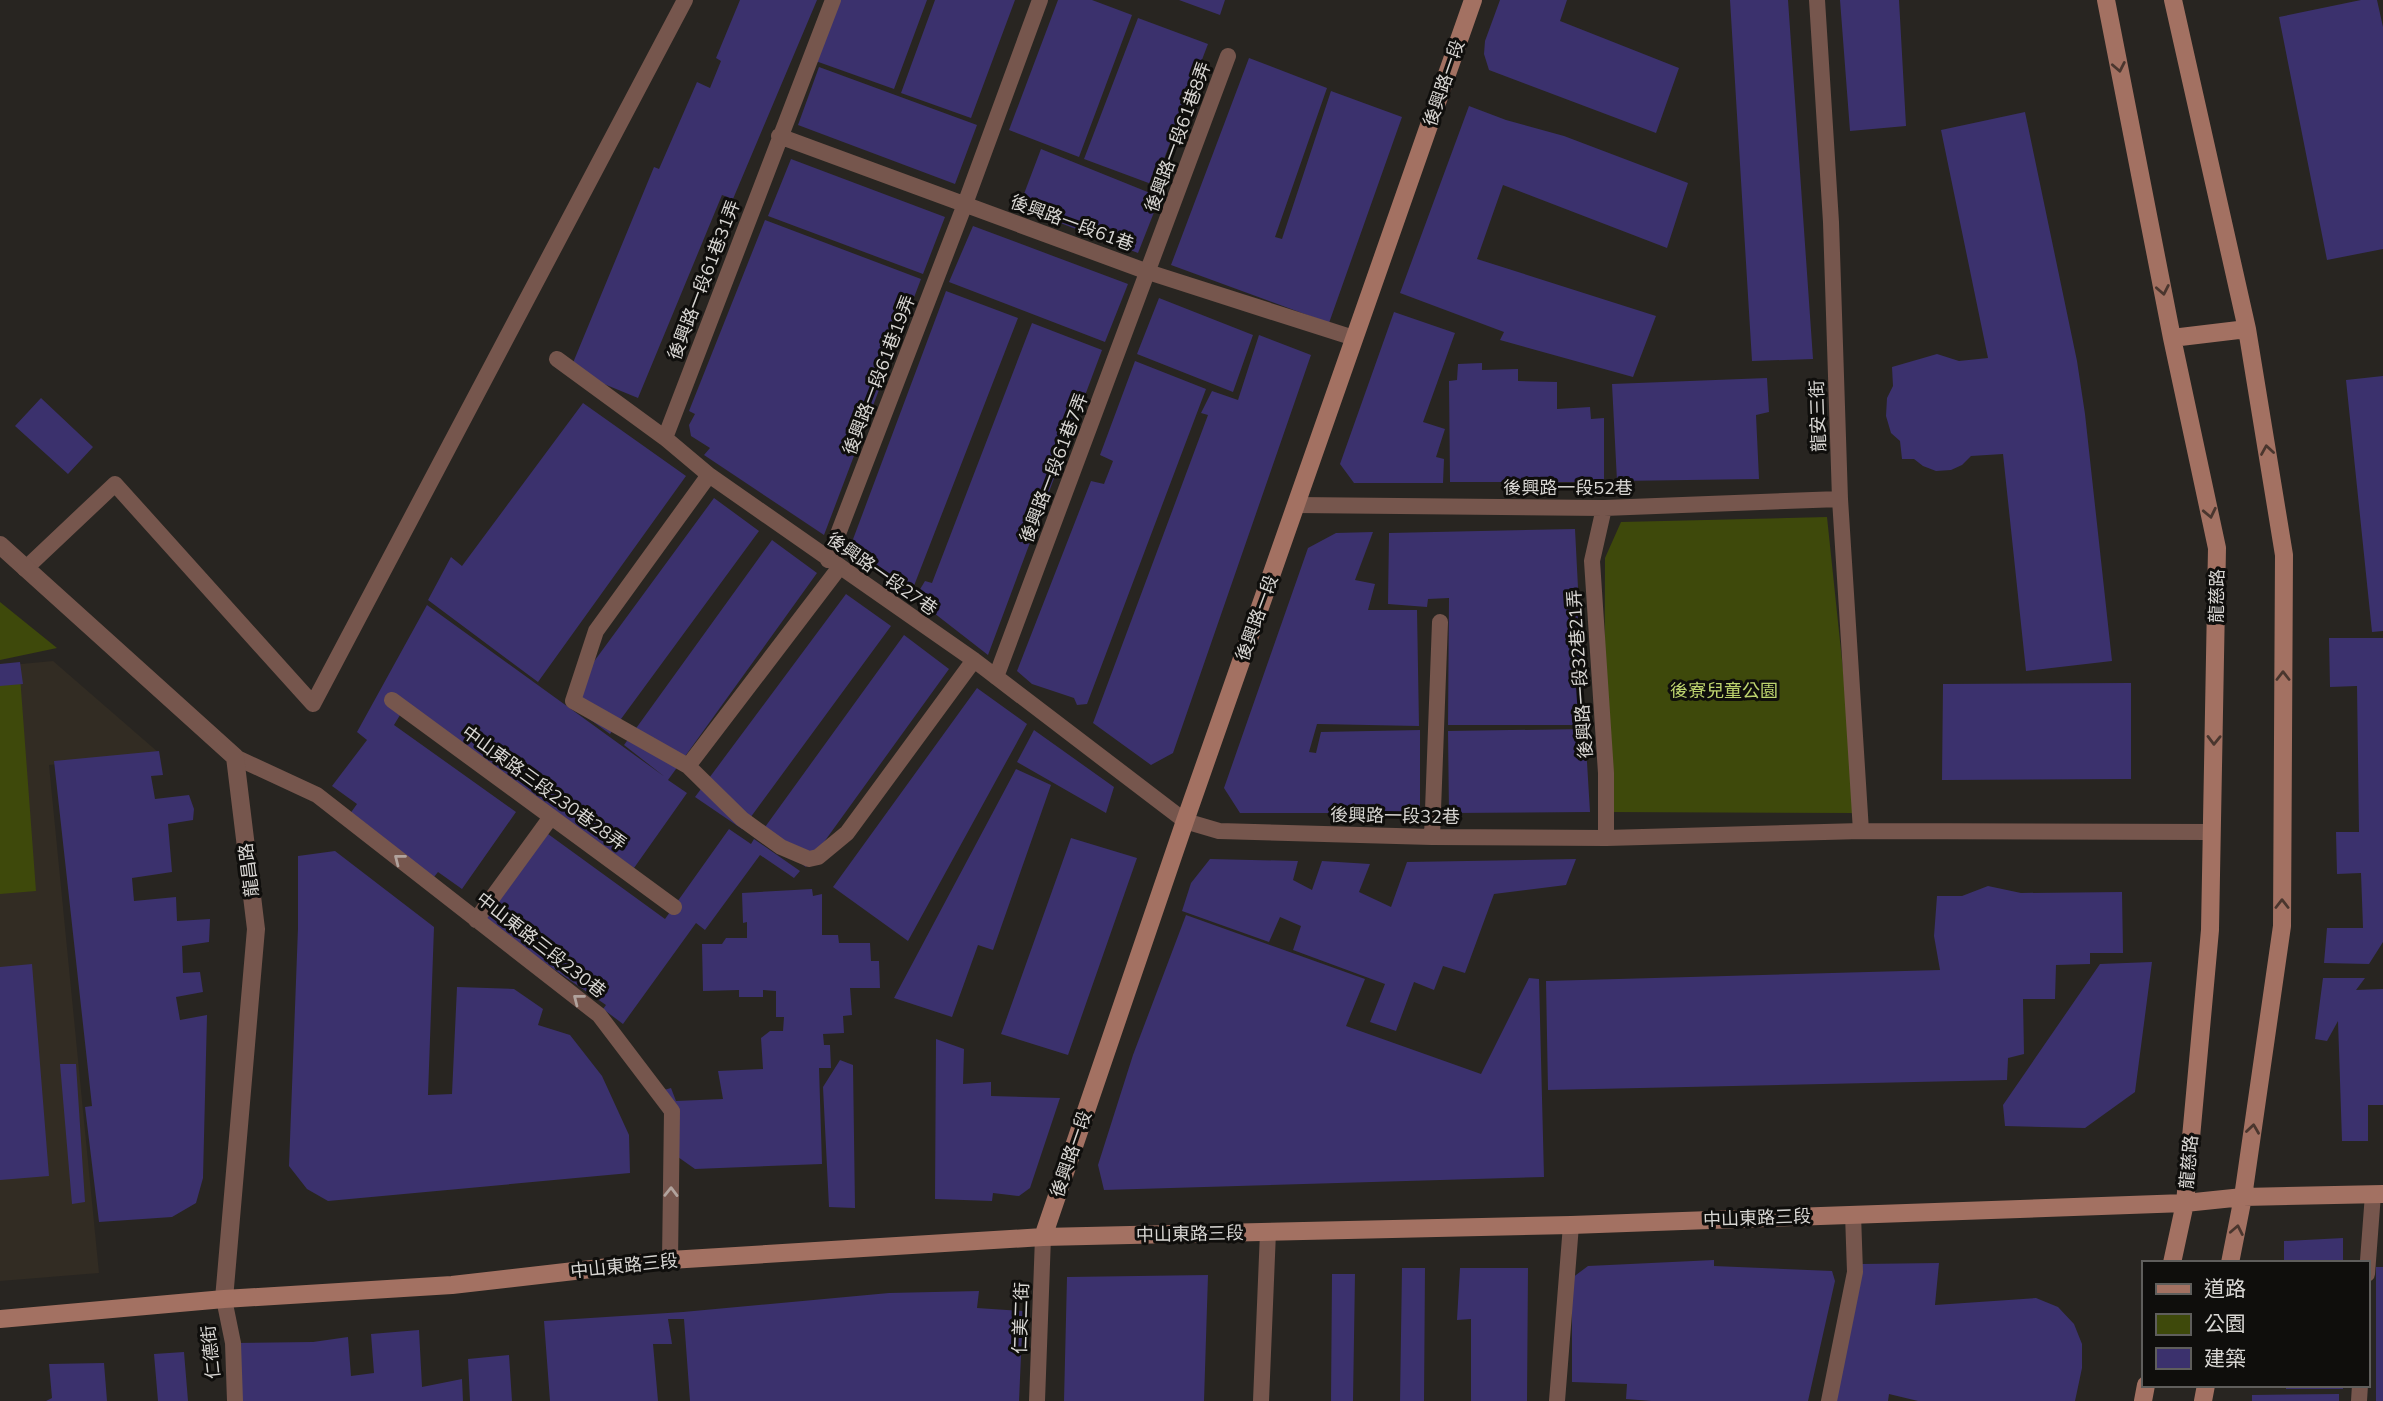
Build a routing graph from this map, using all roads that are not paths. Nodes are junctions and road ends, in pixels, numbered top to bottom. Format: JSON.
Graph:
{"nodes":[{"id":1,"x":685,"y":0,"type":"edge"},
{"id":2,"x":833,"y":0,"type":"edge"},
{"id":3,"x":1040,"y":0,"type":"edge"},
{"id":4,"x":1473,"y":0,"type":"edge"},
{"id":5,"x":1817,"y":0,"type":"edge"},
{"id":6,"x":2106,"y":0,"type":"edge"},
{"id":7,"x":2174,"y":0,"type":"edge"},
{"id":8,"x":1228,"y":56,"type":"dead end"},
{"id":9,"x":779,"y":136,"type":"junction"},
{"id":10,"x":965,"y":204,"type":"junction"},
{"id":11,"x":1148,"y":272,"type":"junction"},
{"id":12,"x":2247,"y":329,"type":"junction"},
{"id":13,"x":1354,"y":338,"type":"junction"},
{"id":14,"x":2172,"y":338,"type":"junction"},
{"id":15,"x":557,"y":359,"type":"dead end"},
{"id":16,"x":665,"y":438,"type":"junction"},
{"id":17,"x":709,"y":475,"type":"junction"},
{"id":18,"x":1840,"y":499,"type":"junction"},
{"id":19,"x":1297,"y":505,"type":"junction"},
{"id":20,"x":1604,"y":508,"type":"junction"},
{"id":21,"x":0,"y":545,"type":"edge"},
{"id":22,"x":834,"y":564,"type":"junction"},
{"id":23,"x":25,"y":569,"type":"junction"},
{"id":24,"x":1440,"y":622,"type":"dead end"},
{"id":25,"x":974,"y":660,"type":"junction"},
{"id":26,"x":996,"y":677,"type":"junction"},
{"id":27,"x":392,"y":700,"type":"dead end"},
{"id":28,"x":235,"y":757,"type":"junction"},
{"id":29,"x":688,"y":766,"type":"junction"},
{"id":30,"x":551,"y":817,"type":"junction"},
{"id":31,"x":1185,"y":821,"type":"junction"},
{"id":32,"x":1861,"y":831,"type":"junction"},
{"id":33,"x":2212,"y":832,"type":"junction"},
{"id":34,"x":1432,"y":837,"type":"junction"},
{"id":35,"x":1606,"y":838,"type":"junction"},
{"id":36,"x":674,"y":907,"type":"dead end"},
{"id":37,"x":477,"y":919,"type":"junction"},
{"id":38,"x":2378,"y":1194,"type":"edge"},
{"id":39,"x":2243,"y":1197,"type":"junction"},
{"id":40,"x":2185,"y":1203,"type":"junction"},
{"id":41,"x":1853,"y":1214,"type":"junction"},
{"id":42,"x":1571,"y":1225,"type":"junction"},
{"id":43,"x":1268,"y":1232,"type":"junction"},
{"id":44,"x":1043,"y":1237,"type":"junction"},
{"id":45,"x":670,"y":1260,"type":"junction"},
{"id":46,"x":2172,"y":1261,"type":"edge"},
{"id":47,"x":2230,"y":1261,"type":"edge"},
{"id":48,"x":2369,"y":1261,"type":"edge"},
{"id":49,"x":224,"y":1299,"type":"junction"},
{"id":50,"x":0,"y":1319,"type":"edge"},
{"id":51,"x":234,"y":1401,"type":"edge"},
{"id":52,"x":1037,"y":1401,"type":"edge"},
{"id":53,"x":1261,"y":1401,"type":"edge"},
{"id":54,"x":1557,"y":1401,"type":"edge"},
{"id":55,"x":1829,"y":1401,"type":"edge"}],
"edges":[{"from":1,"to":23,"type":"lane"},
{"from":2,"to":9,"type":"lane","name":"後興路一段61巷31弄"},
{"from":3,"to":10,"type":"lane","name":"後興路一段61巷19弄"},
{"from":4,"to":13,"type":"street","name":"後興路一段"},
{"from":5,"to":18,"type":"lane","name":"龍安三街"},
{"from":6,"to":14,"type":"street","name":"龍慈路","one_way":true},
{"from":7,"to":12,"type":"street"},
{"from":8,"to":11,"type":"lane","name":"後興路一段61巷8弄"},
{"from":9,"to":10,"type":"lane","name":"後興路一段61巷"},
{"from":9,"to":16,"type":"lane","name":"後興路一段61巷31弄"},
{"from":10,"to":11,"type":"lane","name":"後興路一段61巷"},
{"from":10,"to":22,"type":"lane","name":"後興路一段61巷19弄"},
{"from":11,"to":13,"type":"lane","name":"後興路一段61巷"},
{"from":11,"to":26,"type":"lane","name":"後興路一段61巷7弄"},
{"from":12,"to":14,"type":"street"},
{"from":39,"to":12,"type":"street","one_way":true},
{"from":13,"to":19,"type":"street","name":"後興路一段"},
{"from":14,"to":33,"type":"street","name":"龍慈路","one_way":true},
{"from":15,"to":16,"type":"lane","name":"後興路一段27巷"},
{"from":16,"to":17,"type":"lane","name":"後興路一段27巷"},
{"from":17,"to":22,"type":"lane","name":"後興路一段27巷"},
{"from":17,"to":29,"type":"lane"},
{"from":18,"to":20,"type":"lane","name":"後興路一段52巷"},
{"from":18,"to":32,"type":"lane","name":"龍安三街"},
{"from":19,"to":20,"type":"lane","name":"後興路一段52巷"},
{"from":19,"to":31,"type":"street","name":"後興路一段"},
{"from":20,"to":35,"type":"lane","name":"後興路一段32巷21弄"},
{"from":21,"to":23,"type":"street"},
{"from":22,"to":25,"type":"lane","name":"後興路一段27巷"},
{"from":22,"to":29,"type":"lane","name":"後興路一段61巷19弄"},
{"from":23,"to":28,"type":"street"},
{"from":24,"to":34,"type":"lane"},
{"from":25,"to":26,"type":"lane","name":"後興路一段27巷"},
{"from":25,"to":29,"type":"lane"},
{"from":26,"to":31,"type":"lane","name":"後興路一段27巷"},
{"from":27,"to":30,"type":"lane","name":"中山東路三段230巷28弄"},
{"from":37,"to":28,"type":"lane","name":"中山東路三段230巷","one_way":true},
{"from":28,"to":49,"type":"street","name":"龍昌路"},
{"from":30,"to":36,"type":"lane","name":"中山東路三段230巷28弄"},
{"from":30,"to":37,"type":"lane"},
{"from":31,"to":34,"type":"lane","name":"後興路一段32巷"},
{"from":31,"to":44,"type":"street","name":"後興路一段"},
{"from":32,"to":33,"type":"lane","name":"後興路一段32巷"},
{"from":32,"to":35,"type":"lane","name":"後興路一段32巷"},
{"from":33,"to":40,"type":"street","name":"龍慈路"},
{"from":34,"to":35,"type":"lane","name":"後興路一段32巷"},
{"from":45,"to":37,"type":"lane","name":"中山東路三段230巷","one_way":true},
{"from":38,"to":39,"type":"street","name":"中山東路三段"},
{"from":38,"to":48,"type":"lane"},
{"from":39,"to":40,"type":"street","name":"中山東路三段"},
{"from":47,"to":39,"type":"street","one_way":true},
{"from":40,"to":41,"type":"street","name":"中山東路三段"},
{"from":40,"to":46,"type":"street","name":"龍慈路"},
{"from":41,"to":42,"type":"street","name":"中山東路三段"},
{"from":41,"to":55,"type":"lane"},
{"from":42,"to":43,"type":"street","name":"中山東路三段"},
{"from":42,"to":54,"type":"lane"},
{"from":43,"to":44,"type":"street","name":"中山東路三段"},
{"from":43,"to":53,"type":"lane"},
{"from":44,"to":45,"type":"street","name":"中山東路三段"},
{"from":44,"to":52,"type":"lane","name":"仁美二街"},
{"from":45,"to":49,"type":"street","name":"中山東路三段"},
{"from":49,"to":50,"type":"street","name":"中山東路三段"},
{"from":49,"to":51,"type":"lane","name":"仁德街"}]}
